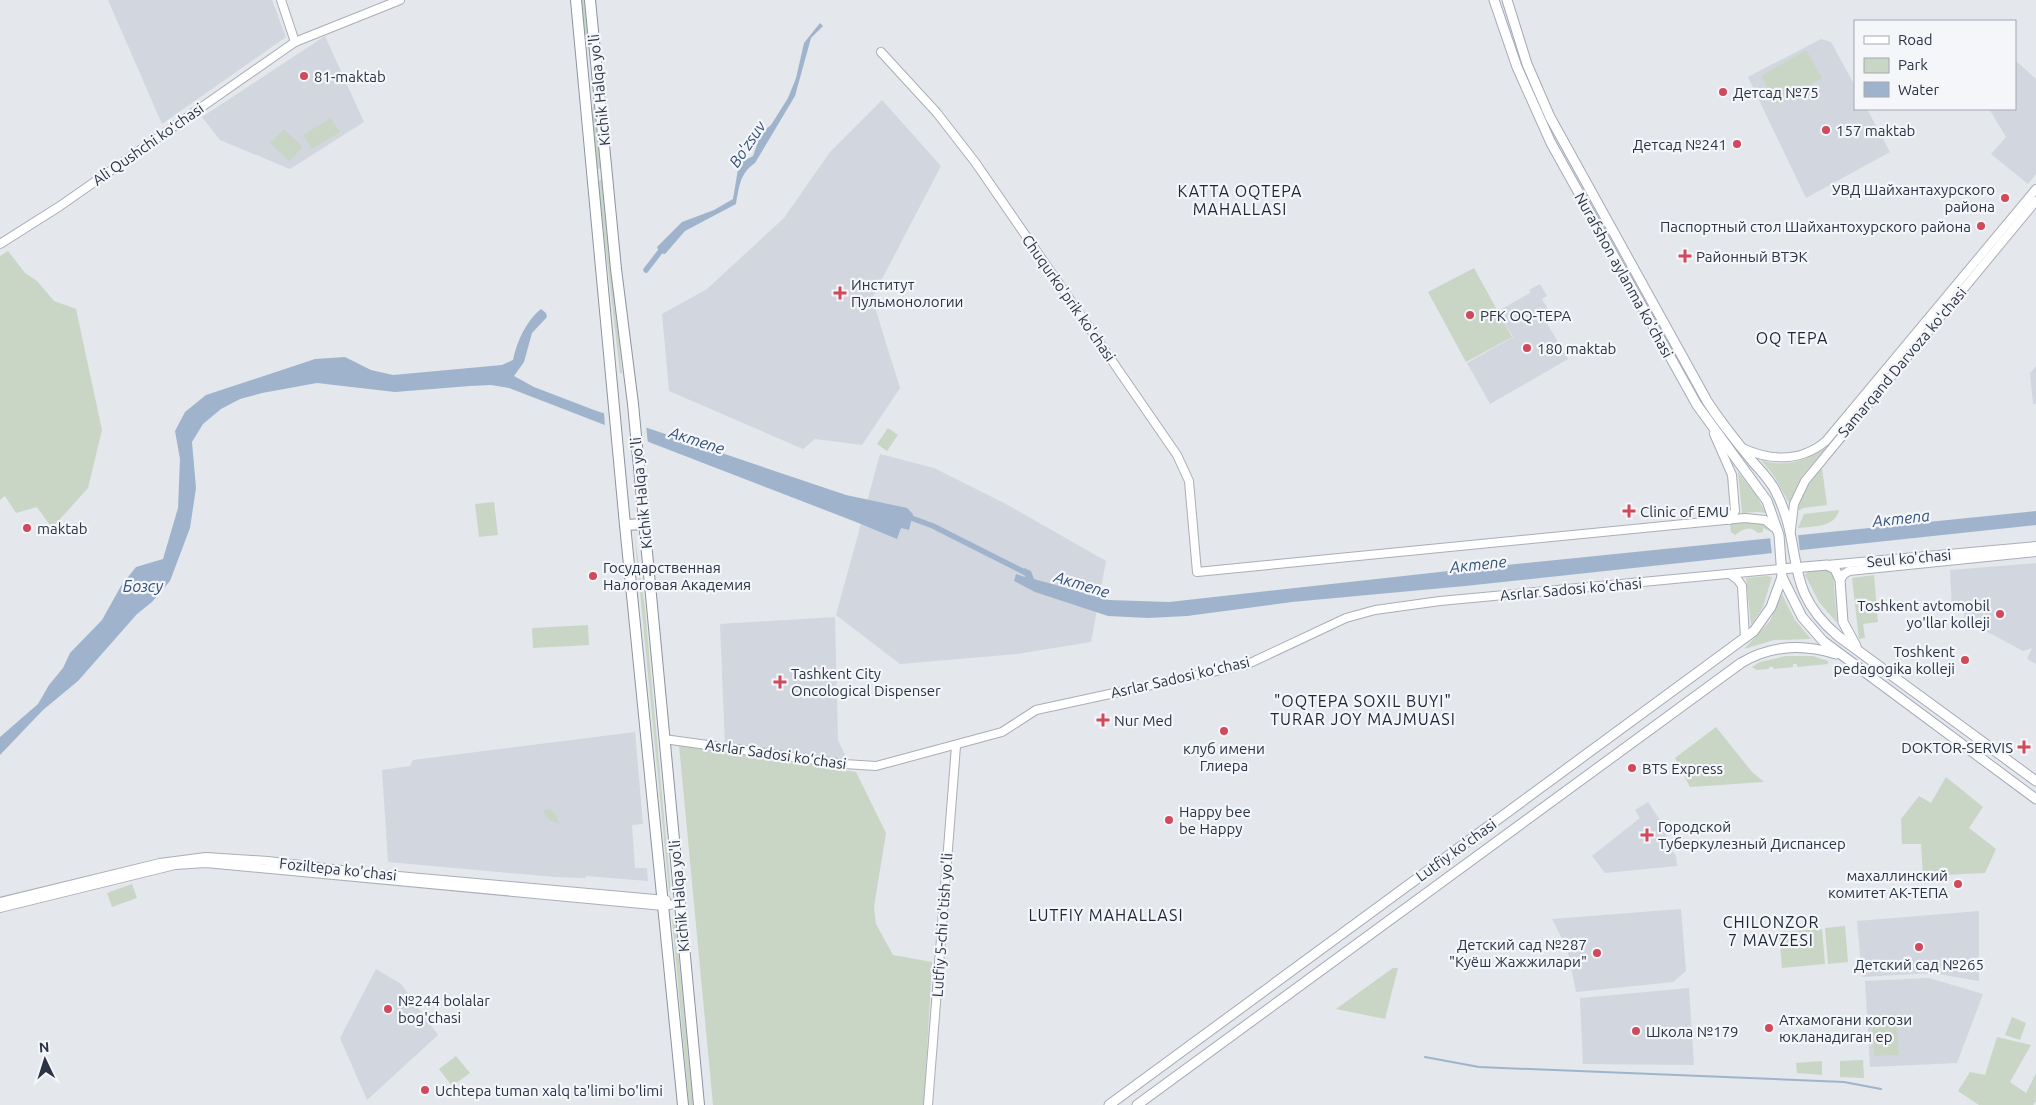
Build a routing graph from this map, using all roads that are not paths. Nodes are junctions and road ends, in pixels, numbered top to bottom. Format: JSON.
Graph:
{"nodes":[{"id":1,"x":280,"y":0,"type":"edge"},
{"id":2,"x":400,"y":0,"type":"edge"},
{"id":3,"x":576,"y":0,"type":"edge"},
{"id":4,"x":590,"y":0,"type":"edge"},
{"id":5,"x":1494,"y":0,"type":"edge"},
{"id":6,"x":1507,"y":0,"type":"edge"},
{"id":7,"x":1511,"y":17,"type":"junction"},
{"id":8,"x":1500,"y":20,"type":"junction"},
{"id":9,"x":296,"y":42,"type":"junction"},
{"id":10,"x":881,"y":52,"type":"dead end"},
{"id":11,"x":599,"y":94,"type":"junction"},
{"id":12,"x":585,"y":95,"type":"junction"},
{"id":13,"x":1545,"y":107,"type":"junction"},
{"id":14,"x":1536,"y":112,"type":"junction"},
{"id":15,"x":593,"y":179,"type":"junction"},
{"id":16,"x":607,"y":180,"type":"junction"},
{"id":17,"x":2036,"y":189,"type":"edge"},
{"id":18,"x":1592,"y":194,"type":"junction"},
{"id":19,"x":1582,"y":199,"type":"junction"},
{"id":20,"x":2036,"y":201,"type":"edge"},
{"id":21,"x":0,"y":244,"type":"edge"},
{"id":22,"x":1642,"y":283,"type":"junction"},
{"id":23,"x":1632,"y":289,"type":"junction"},
{"id":24,"x":1663,"y":322,"type":"junction"},
{"id":25,"x":1653,"y":328,"type":"junction"},
{"id":26,"x":1711,"y":428,"type":"junction"},
{"id":27,"x":1742,"y":447,"type":"junction"},
{"id":28,"x":1736,"y":508,"type":"junction"},
{"id":29,"x":1743,"y":519,"type":"junction"},
{"id":30,"x":1729,"y":520,"type":"junction"},
{"id":31,"x":644,"y":524,"type":"junction"},
{"id":32,"x":625,"y":525,"type":"junction"},
{"id":33,"x":1791,"y":534,"type":"junction"},
{"id":34,"x":1779,"y":535,"type":"junction"},
{"id":35,"x":2036,"y":546,"type":"edge"},
{"id":36,"x":2036,"y":552,"type":"edge"},
{"id":37,"x":1827,"y":565,"type":"junction"},
{"id":38,"x":1795,"y":568,"type":"junction"},
{"id":39,"x":1782,"y":573,"type":"junction"},
{"id":40,"x":1728,"y":574,"type":"junction"},
{"id":41,"x":1840,"y":580,"type":"junction"},
{"id":42,"x":1745,"y":638,"type":"junction"},
{"id":43,"x":1862,"y":654,"type":"junction"},
{"id":44,"x":1842,"y":655,"type":"junction"},
{"id":45,"x":664,"y":739,"type":"junction"},
{"id":46,"x":956,"y":746,"type":"junction"},
{"id":47,"x":2010,"y":762,"type":"junction"},
{"id":48,"x":2001,"y":773,"type":"junction"},
{"id":49,"x":2036,"y":781,"type":"edge"},
{"id":50,"x":1529,"y":796,"type":"junction"},
{"id":51,"x":2036,"y":799,"type":"edge"},
{"id":52,"x":1538,"y":810,"type":"junction"},
{"id":53,"x":1491,"y":824,"type":"junction"},
{"id":54,"x":1502,"y":837,"type":"junction"},
{"id":55,"x":0,"y":902,"type":"edge"},
{"id":56,"x":663,"y":903,"type":"junction"},
{"id":57,"x":680,"y":903,"type":"junction"},
{"id":58,"x":0,"y":908,"type":"edge"},
{"id":59,"x":1111,"y":1104,"type":"edge"},
{"id":60,"x":683,"y":1105,"type":"edge"},
{"id":61,"x":699,"y":1105,"type":"edge"},
{"id":62,"x":928,"y":1105,"type":"edge"},
{"id":63,"x":1137,"y":1105,"type":"edge"}],
"edges":[{"from":1,"to":9,"type":"main road"},
{"from":2,"to":9,"type":"main road","name":"Ali Qushchi koʻchasi"},
{"from":3,"to":12,"type":"highway","name":"Kichik Halqa yo'li"},
{"from":4,"to":11,"type":"highway","name":"Kichik Halqa yo'li"},
{"from":5,"to":8,"type":"main road","name":"Nurafshon aylanma ko'chasi"},
{"from":6,"to":7,"type":"main road","name":"Nurafshon aylanma ko'chasi"},
{"from":7,"to":8,"type":"main road"},
{"from":7,"to":13,"type":"main road","name":"Nurafshon aylanma ko'chasi"},
{"from":8,"to":14,"type":"main road","name":"Nurafshon aylanma ko'chasi"},
{"from":9,"to":21,"type":"main road","name":"Ali Qushchi koʻchasi"},
{"from":10,"to":30,"type":"main road","name":"Chuqurko'prik ko'chasi"},
{"from":11,"to":12,"type":"highway"},
{"from":11,"to":16,"type":"highway","name":"Kichik Halqa yo'li"},
{"from":12,"to":15,"type":"highway","name":"Kichik Halqa yo'li"},
{"from":13,"to":14,"type":"main road"},
{"from":13,"to":18,"type":"main road","name":"Nurafshon aylanma ko'chasi"},
{"from":14,"to":19,"type":"main road","name":"Nurafshon aylanma ko'chasi"},
{"from":15,"to":16,"type":"highway"},
{"from":15,"to":32,"type":"highway","name":"Kichik Halqa yo'li"},
{"from":16,"to":31,"type":"highway","name":"Kichik Halqa yo'li"},
{"from":17,"to":27,"type":"main road","name":"Samarqand Darvoza koʻchasi"},
{"from":18,"to":19,"type":"main road"},
{"from":18,"to":22,"type":"main road","name":"Nurafshon aylanma ko'chasi"},
{"from":19,"to":23,"type":"main road","name":"Nurafshon aylanma ko'chasi"},
{"from":20,"to":33,"type":"main road","name":"Samarqand Darvoza koʻchasi"},
{"from":22,"to":23,"type":"main road"},
{"from":22,"to":24,"type":"main road","name":"Nurafshon aylanma ko'chasi"},
{"from":23,"to":25,"type":"main road","name":"Nurafshon aylanma ko'chasi"},
{"from":24,"to":25,"type":"main road"},
{"from":24,"to":27,"type":"main road","name":"Nurafshon aylanma ko'chasi"},
{"from":25,"to":26,"type":"main road","name":"Nurafshon aylanma ko'chasi"},
{"from":26,"to":28,"type":"main road"},
{"from":26,"to":34,"type":"main road","name":"Nurafshon aylanma ko'chasi"},
{"from":27,"to":33,"type":"main road","name":"Nurafshon aylanma ko'chasi"},
{"from":28,"to":29,"type":"main road"},
{"from":28,"to":30,"type":"main road"},
{"from":29,"to":30,"type":"main road"},
{"from":29,"to":34,"type":"main road"},
{"from":31,"to":32,"type":"highway"},
{"from":31,"to":45,"type":"highway","name":"Kichik Halqa yo'li"},
{"from":32,"to":56,"type":"highway","name":"Kichik Halqa yo'li"},
{"from":33,"to":38,"type":"main road","name":"Nurafshon aylanma ko'chasi"},
{"from":34,"to":39,"type":"main road","name":"Nurafshon aylanma ko'chasi"},
{"from":35,"to":37,"type":"main road","name":"Seul ko'chasi"},
{"from":36,"to":41,"type":"main road"},
{"from":37,"to":38,"type":"main road","name":"Seul ko'chasi"},
{"from":37,"to":41,"type":"main road"},
{"from":38,"to":39,"type":"main road","name":"Seul ko'chasi"},
{"from":38,"to":43,"type":"main road","name":"Nurafshon aylanma ko'chasi"},
{"from":39,"to":40,"type":"main road","name":"Asrlar Sadosi ko‘chasi"},
{"from":39,"to":42,"type":"main road","name":"Lutfiy ko'chasi"},
{"from":39,"to":44,"type":"main road"},
{"from":40,"to":42,"type":"main road"},
{"from":40,"to":46,"type":"main road","name":"Asrlar Sadosi ko‘chasi"},
{"from":41,"to":43,"type":"main road"},
{"from":42,"to":50,"type":"main road","name":"Lutfiy ko'chasi"},
{"from":43,"to":47,"type":"main road","name":"Nurafshon aylanma ko'chasi"},
{"from":44,"to":48,"type":"main road"},
{"from":44,"to":52,"type":"main road","name":"Lutfiy ko'chasi"},
{"from":45,"to":46,"type":"main road","name":"Asrlar Sadosi ko‘chasi"},
{"from":45,"to":57,"type":"highway","name":"Kichik Halqa yo'li"},
{"from":46,"to":62,"type":"main road","name":"Lutfiy 5-chi o'tish yo'li"},
{"from":47,"to":48,"type":"main road"},
{"from":47,"to":49,"type":"main road","name":"Nurafshon aylanma ko'chasi"},
{"from":48,"to":51,"type":"main road"},
{"from":50,"to":52,"type":"main road"},
{"from":50,"to":53,"type":"main road","name":"Lutfiy ko'chasi"},
{"from":52,"to":54,"type":"main road","name":"Lutfiy ko'chasi"},
{"from":53,"to":54,"type":"main road"},
{"from":53,"to":59,"type":"main road","name":"Lutfiy ko'chasi"},
{"from":54,"to":63,"type":"main road","name":"Lutfiy ko'chasi"},
{"from":55,"to":56,"type":"main road","name":"Foziltepa ko'chasi"},
{"from":56,"to":57,"type":"main road","name":"Foziltepa ko'chasi"},
{"from":56,"to":58,"type":"main road","name":"Foziltepa ko'chasi"},
{"from":56,"to":60,"type":"highway","name":"Kichik Halqa yo'li"},
{"from":57,"to":61,"type":"highway","name":"Kichik Halqa yo'li"}]}
